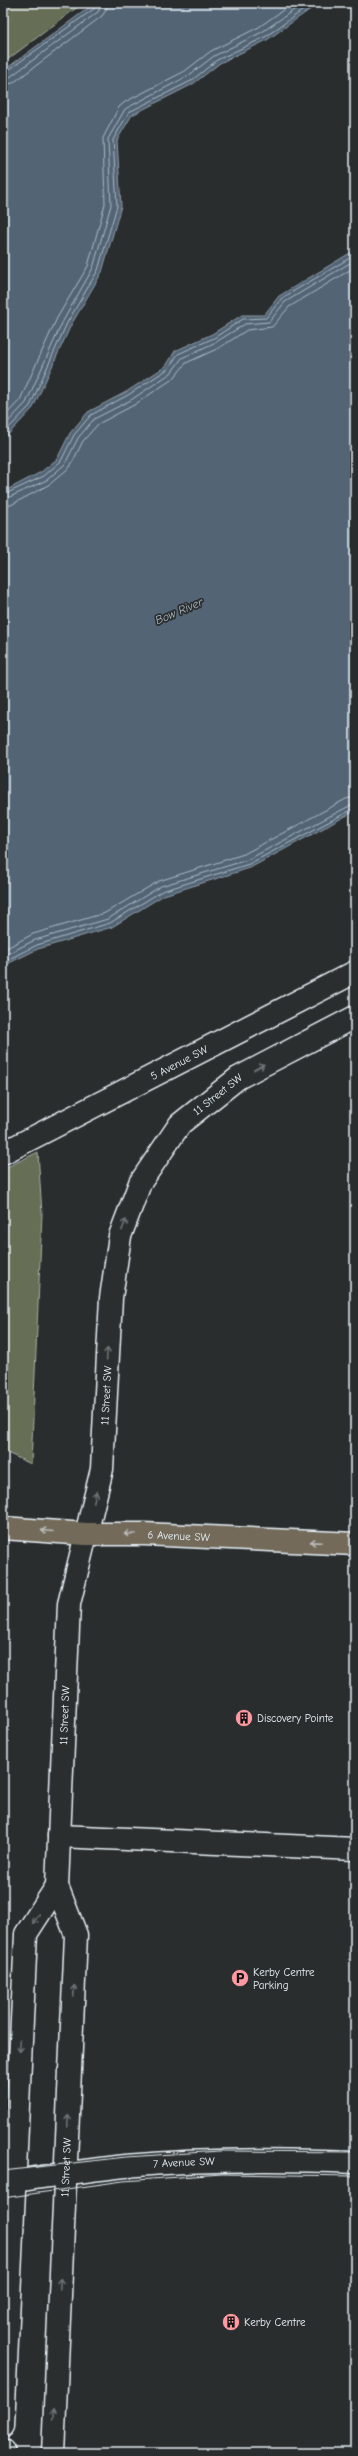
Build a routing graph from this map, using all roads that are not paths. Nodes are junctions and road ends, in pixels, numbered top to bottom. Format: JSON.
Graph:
{"nodes":[{"id":1,"x":355,"y":972,"type":"edge"},
{"id":2,"x":355,"y":1016,"type":"edge"},
{"id":3,"x":3,"y":1153,"type":"edge"},
{"id":4,"x":3,"y":1528,"type":"edge"},
{"id":5,"x":86,"y":1534,"type":"junction"},
{"id":6,"x":355,"y":1544,"type":"edge"},
{"id":7,"x":59,"y":1836,"type":"junction"},
{"id":8,"x":355,"y":1849,"type":"edge"},
{"id":9,"x":57,"y":1886,"type":"junction"},
{"id":10,"x":355,"y":2162,"type":"edge"},
{"id":11,"x":65,"y":2174,"type":"junction"},
{"id":12,"x":13,"y":2182,"type":"junction"},
{"id":13,"x":3,"y":2426,"type":"edge"},
{"id":14,"x":53,"y":2453,"type":"edge"}],
"edges":[{"from":1,"to":3,"type":"street","name":"5 Avenue SW"},
{"from":5,"to":2,"type":"street","name":"11 Street SW","one_way":true},
{"from":5,"to":4,"type":"main road","name":"6 Avenue SW","one_way":true},
{"from":6,"to":5,"type":"main road","name":"6 Avenue SW","one_way":true},
{"from":5,"to":7,"type":"street","name":"11 Street SW"},
{"from":7,"to":8,"type":"street"},
{"from":7,"to":9,"type":"street","name":"11 Street SW"},
{"from":11,"to":9,"type":"street","name":"11 Street SW","one_way":true},
{"from":9,"to":12,"type":"street","one_way":true},
{"from":10,"to":11,"type":"street","name":"7 Avenue SW"},
{"from":11,"to":12,"type":"street","name":"7 Avenue SW"},
{"from":14,"to":11,"type":"street","name":"11 Street SW","one_way":true},
{"from":12,"to":13,"type":"street"}]}
